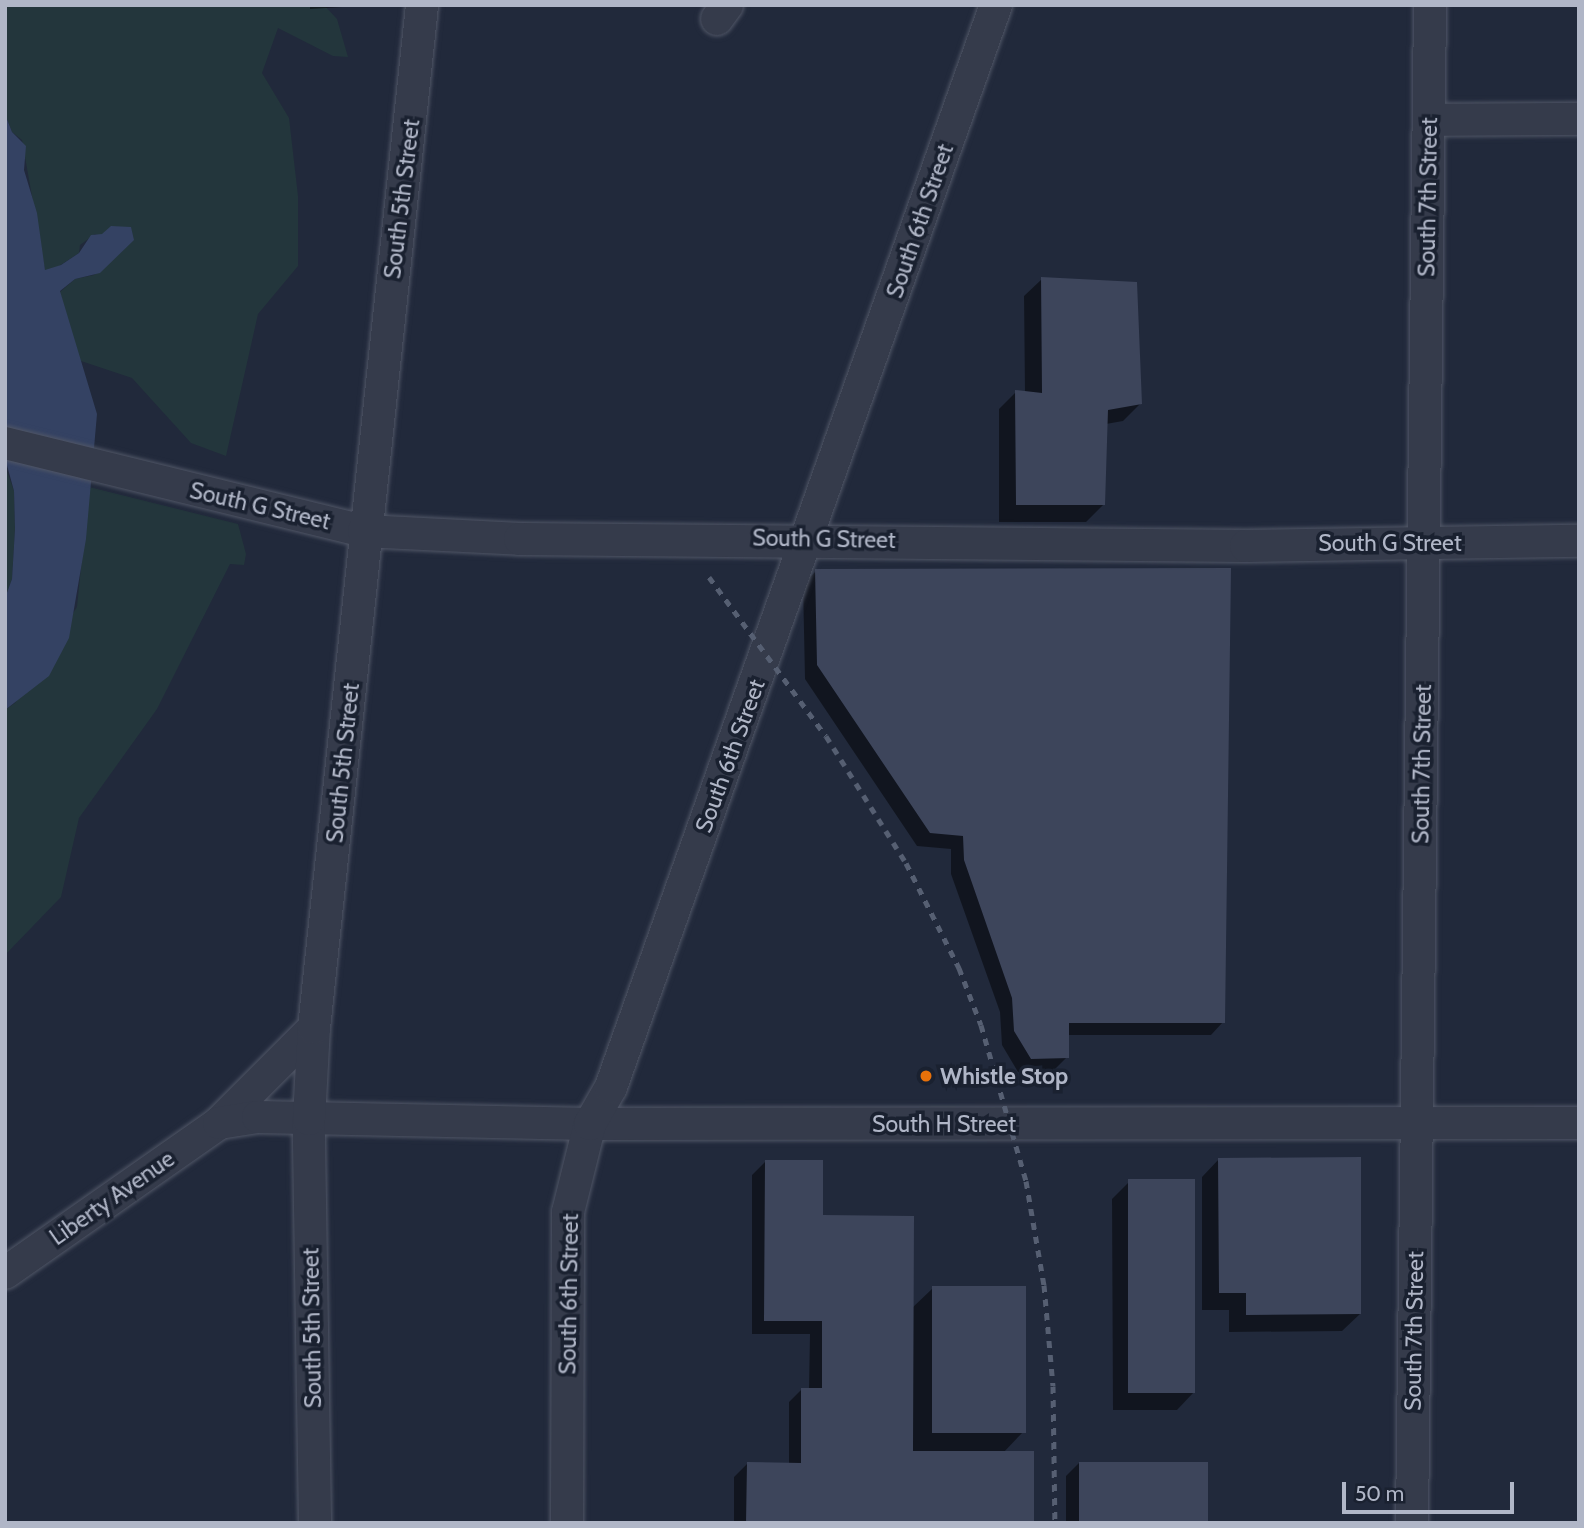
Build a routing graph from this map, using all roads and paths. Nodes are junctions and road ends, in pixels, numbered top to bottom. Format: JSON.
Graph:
{"nodes":[{"id":1,"x":422,"y":5,"type":"edge"},
{"id":2,"x":996,"y":5,"type":"edge"},
{"id":3,"x":1430,"y":5,"type":"edge"},
{"id":4,"x":1579,"y":119,"type":"edge"},
{"id":5,"x":1429,"y":120,"type":"junction"},
{"id":6,"x":5,"y":443,"type":"edge"},
{"id":7,"x":364,"y":531,"type":"junction"},
{"id":8,"x":808,"y":539,"type":"junction"},
{"id":9,"x":1579,"y":541,"type":"edge"},
{"id":10,"x":1424,"y":543,"type":"junction"},
{"id":11,"x":314,"y":1028,"type":"junction"},
{"id":12,"x":309,"y":1119,"type":"junction"},
{"id":13,"x":1579,"y":1123,"type":"edge"},
{"id":14,"x":219,"y":1124,"type":"junction"},
{"id":15,"x":590,"y":1124,"type":"junction"},
{"id":16,"x":1416,"y":1125,"type":"junction"},
{"id":17,"x":5,"y":1273,"type":"edge"},
{"id":18,"x":315,"y":1523,"type":"edge"},
{"id":19,"x":567,"y":1523,"type":"edge"},
{"id":20,"x":1412,"y":1523,"type":"edge"}],
"edges":[{"from":1,"to":7,"type":"street","name":"South 5th Street"},
{"from":2,"to":8,"type":"street","name":"South 6th Street"},
{"from":3,"to":5,"type":"street","name":"South 7th Street"},
{"from":4,"to":5,"type":"street"},
{"from":5,"to":10,"type":"street","name":"South 7th Street"},
{"from":6,"to":7,"type":"street","name":"South G Street"},
{"from":7,"to":8,"type":"street","name":"South G Street"},
{"from":7,"to":11,"type":"street","name":"South 5th Street"},
{"from":8,"to":10,"type":"street","name":"South G Street"},
{"from":8,"to":15,"type":"street","name":"South 6th Street"},
{"from":9,"to":10,"type":"street","name":"South G Street"},
{"from":10,"to":16,"type":"street","name":"South 7th Street"},
{"from":11,"to":12,"type":"street","name":"South 5th Street"},
{"from":11,"to":14,"type":"street","name":"Liberty Avenue"},
{"from":12,"to":14,"type":"street","name":"Liberty Avenue"},
{"from":12,"to":15,"type":"street","name":"South H Street"},
{"from":12,"to":18,"type":"street","name":"South 5th Street"},
{"from":13,"to":16,"type":"street","name":"South H Street"},
{"from":14,"to":17,"type":"street","name":"Liberty Avenue"},
{"from":15,"to":16,"type":"street","name":"South H Street"},
{"from":15,"to":19,"type":"street","name":"South 6th Street"},
{"from":16,"to":20,"type":"street","name":"South 7th Street"}]}
